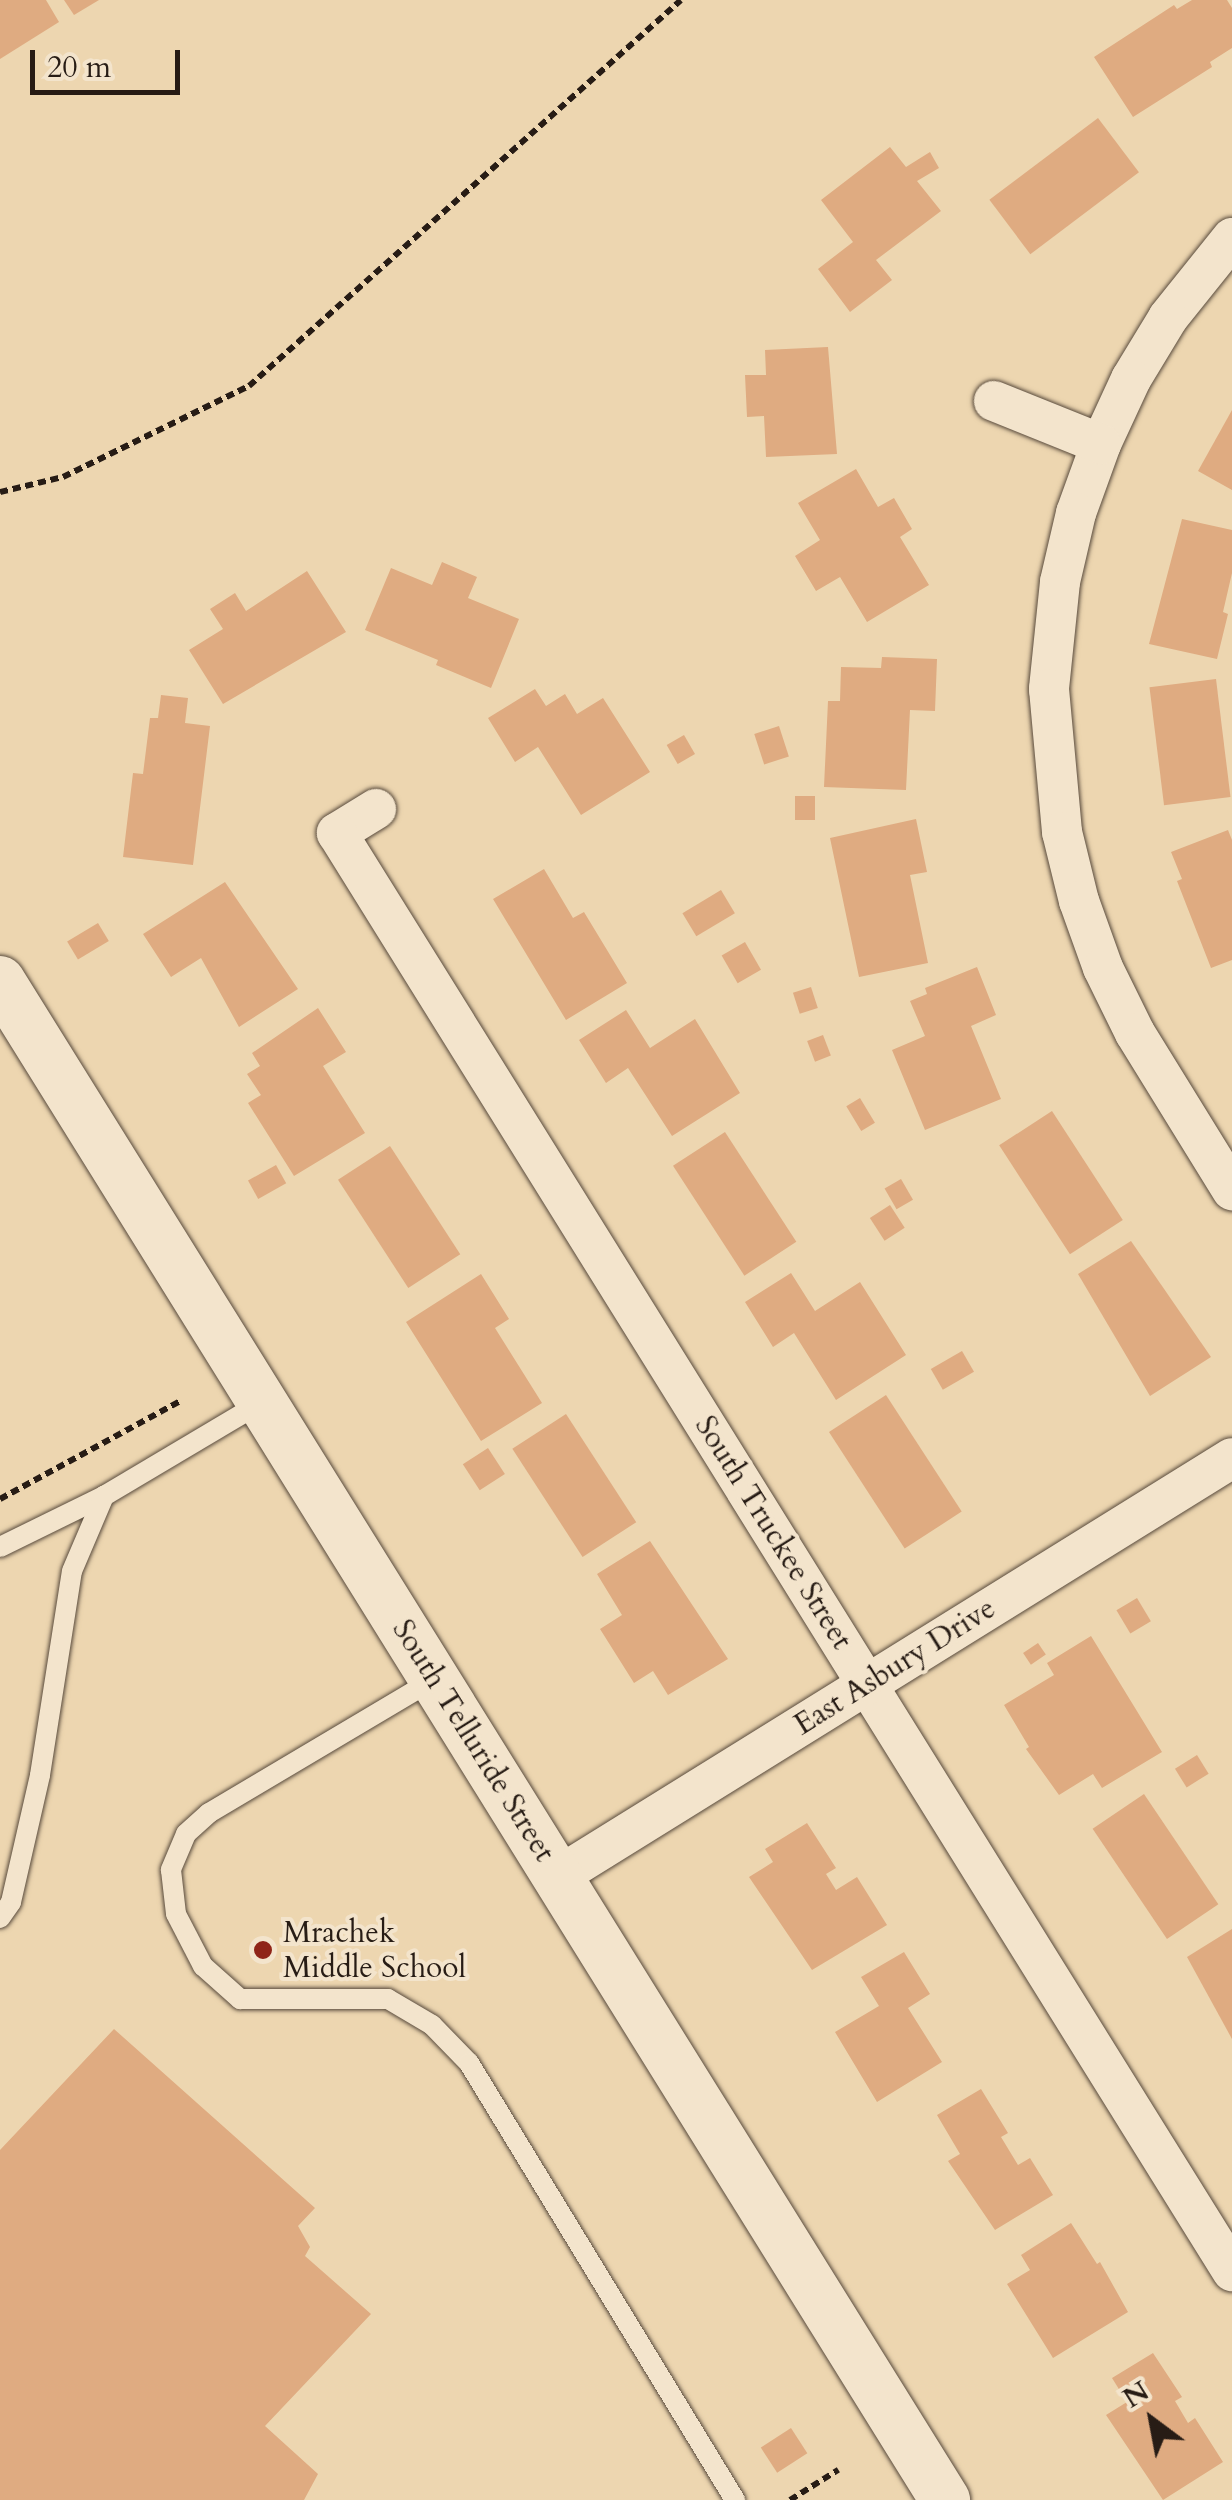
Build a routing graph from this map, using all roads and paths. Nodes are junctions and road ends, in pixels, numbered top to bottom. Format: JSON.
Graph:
{"nodes":[{"id":1,"x":681,"y":0,"type":"edge"},
{"id":2,"x":1232,"y":238,"type":"edge"},
{"id":3,"x":994,"y":401,"type":"dead end"},
{"id":4,"x":1100,"y":444,"type":"junction"},
{"id":5,"x":0,"y":492,"type":"edge"},
{"id":6,"x":376,"y":809,"type":"dead end"},
{"id":7,"x":0,"y":981,"type":"edge"},
{"id":8,"x":1232,"y":1190,"type":"edge"},
{"id":9,"x":182,"y":1400,"type":"dead end"},
{"id":10,"x":262,"y":1402,"type":"junction"},
{"id":11,"x":1232,"y":1458,"type":"edge"},
{"id":12,"x":104,"y":1496,"type":"junction"},
{"id":13,"x":0,"y":1498,"type":"edge"},
{"id":14,"x":0,"y":1547,"type":"edge"},
{"id":15,"x":434,"y":1679,"type":"junction"},
{"id":16,"x":867,"y":1684,"type":"junction"},
{"id":17,"x":558,"y":1877,"type":"junction"},
{"id":18,"x":0,"y":1918,"type":"edge"},
{"id":19,"x":1232,"y":2272,"type":"edge"},
{"id":20,"x":838,"y":2470,"type":"dead end"},
{"id":21,"x":735,"y":2500,"type":"edge"},
{"id":22,"x":790,"y":2500,"type":"edge"},
{"id":23,"x":945,"y":2500,"type":"edge"}],
"edges":[{"from":1,"to":5,"type":"path"},
{"from":2,"to":4,"type":"street"},
{"from":3,"to":4,"type":"street"},
{"from":4,"to":8,"type":"street"},
{"from":6,"to":16,"type":"street","name":"South Truckee Street"},
{"from":7,"to":10,"type":"street","name":"South Telluride Street"},
{"from":9,"to":13,"type":"path"},
{"from":10,"to":12,"type":"lane"},
{"from":10,"to":15,"type":"street","name":"South Telluride Street"},
{"from":11,"to":16,"type":"street","name":"East Asbury Drive"},
{"from":12,"to":14,"type":"lane"},
{"from":12,"to":18,"type":"lane"},
{"from":15,"to":17,"type":"street","name":"South Telluride Street"},
{"from":15,"to":21,"type":"lane"},
{"from":16,"to":17,"type":"street","name":"East Asbury Drive"},
{"from":16,"to":19,"type":"street","name":"South Truckee Street"},
{"from":17,"to":23,"type":"street","name":"South Telluride Street"},
{"from":20,"to":22,"type":"path"}]}
